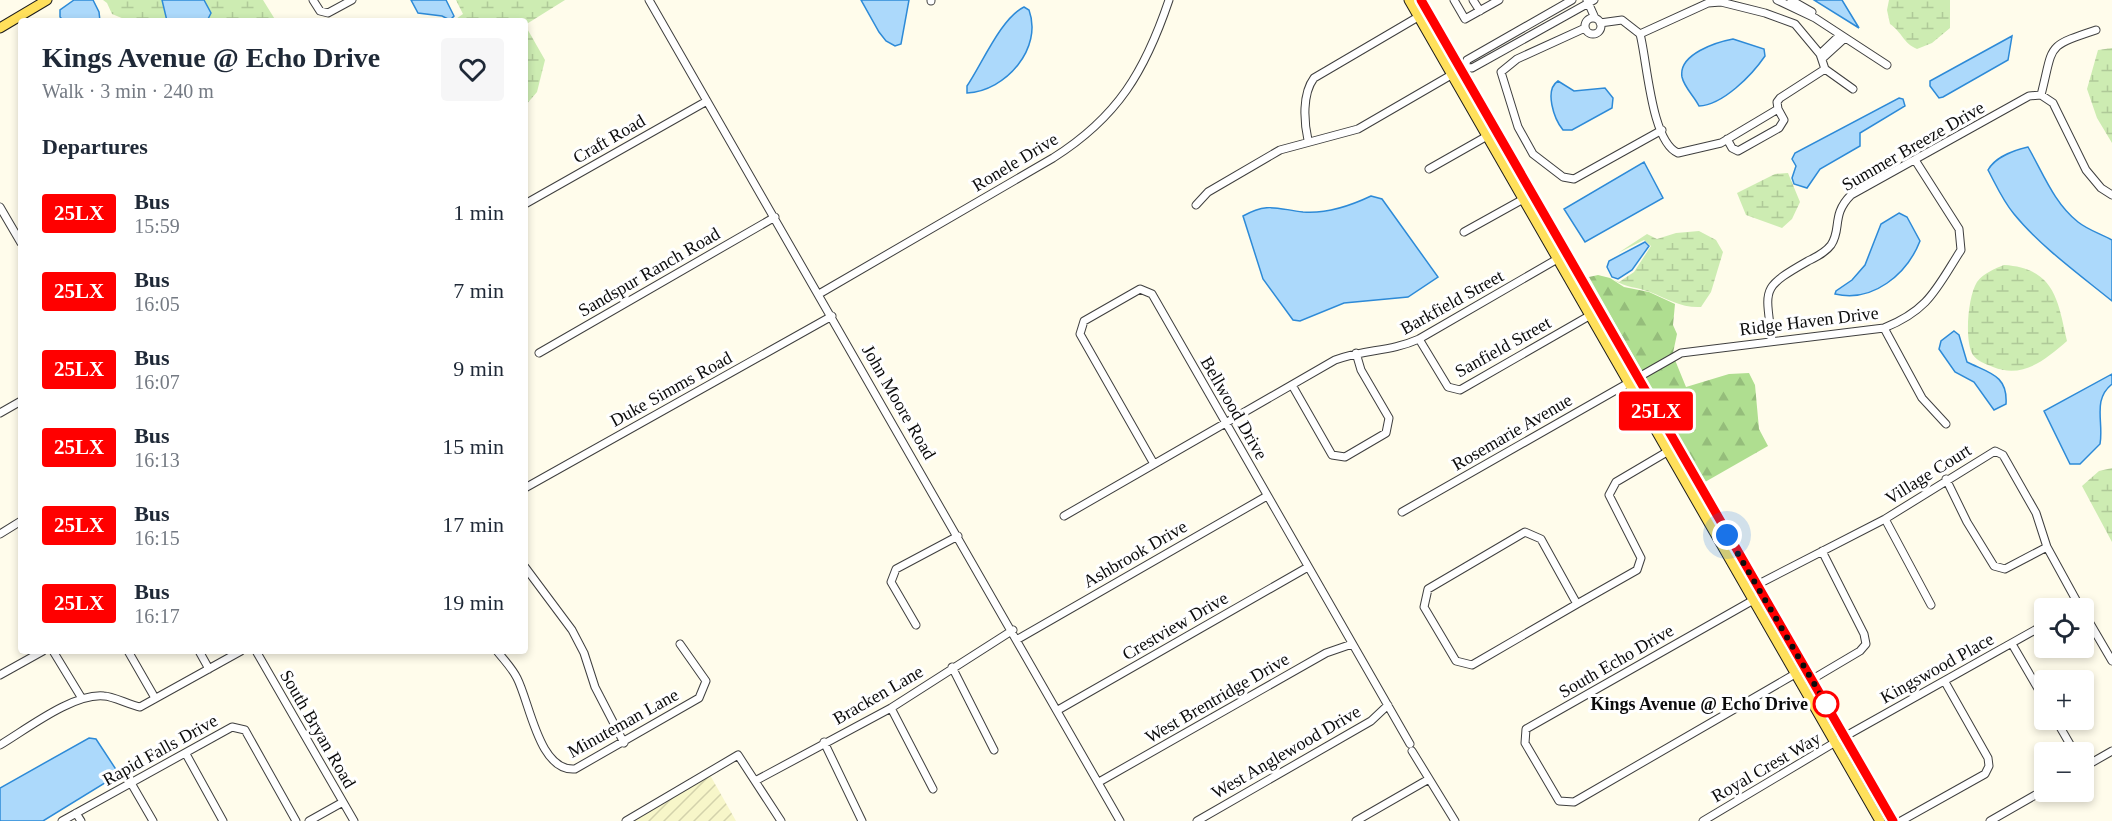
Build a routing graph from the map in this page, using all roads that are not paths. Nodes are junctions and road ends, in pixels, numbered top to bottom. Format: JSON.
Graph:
{"nodes":[{"id":1,"x":47,"y":0,"type":"edge"},
{"id":2,"x":313,"y":0,"type":"edge"},
{"id":3,"x":352,"y":0,"type":"edge"},
{"id":4,"x":649,"y":0,"type":"edge"},
{"id":5,"x":1168,"y":0,"type":"edge"},
{"id":6,"x":1409,"y":0,"type":"edge"},
{"id":7,"x":1421,"y":0,"type":"edge"},
{"id":8,"x":1454,"y":0,"type":"edge"},
{"id":9,"x":1473,"y":0,"type":"edge"},
{"id":10,"x":1499,"y":0,"type":"edge"},
{"id":11,"x":1777,"y":0,"type":"edge"},
{"id":12,"x":1791,"y":0,"type":"edge"},
{"id":13,"x":1590,"y":1,"type":"edge"},
{"id":14,"x":1576,"y":2,"type":"edge"},
{"id":15,"x":1479,"y":11,"type":"junction"},
{"id":16,"x":1418,"y":17,"type":"junction"},
{"id":17,"x":1598,"y":21,"type":"junction"},
{"id":18,"x":1585,"y":25,"type":"junction"},
{"id":19,"x":0,"y":28,"type":"edge"},
{"id":20,"x":2096,"y":30,"type":"dead end"},
{"id":21,"x":1640,"y":34,"type":"junction"},
{"id":22,"x":1843,"y":37,"type":"junction"},
{"id":23,"x":1821,"y":56,"type":"junction"},
{"id":24,"x":1825,"y":69,"type":"junction"},
{"id":25,"x":1458,"y":71,"type":"junction"},
{"id":26,"x":1853,"y":89,"type":"dead end"},
{"id":27,"x":2041,"y":95,"type":"junction"},
{"id":28,"x":707,"y":101,"type":"junction"},
{"id":29,"x":1778,"y":109,"type":"junction"},
{"id":30,"x":1662,"y":130,"type":"junction"},
{"id":31,"x":1496,"y":131,"type":"junction"},
{"id":32,"x":1486,"y":137,"type":"junction"},
{"id":33,"x":1727,"y":139,"type":"junction"},
{"id":34,"x":1308,"y":140,"type":"junction"},
{"id":35,"x":1915,"y":160,"type":"junction"},
{"id":36,"x":1429,"y":170,"type":"dead end"},
{"id":37,"x":1532,"y":194,"type":"junction"},
{"id":38,"x":2112,"y":195,"type":"edge"},
{"id":39,"x":1522,"y":200,"type":"junction"},
{"id":40,"x":528,"y":202,"type":"edge"},
{"id":41,"x":1196,"y":205,"type":"dead end"},
{"id":42,"x":0,"y":207,"type":"edge"},
{"id":43,"x":775,"y":218,"type":"junction"},
{"id":44,"x":1464,"y":232,"type":"dead end"},
{"id":45,"x":18,"y":238,"type":"edge"},
{"id":46,"x":1566,"y":254,"type":"junction"},
{"id":47,"x":1557,"y":260,"type":"junction"},
{"id":48,"x":819,"y":294,"type":"junction"},
{"id":49,"x":831,"y":316,"type":"junction"},
{"id":50,"x":1589,"y":316,"type":"junction"},
{"id":51,"x":1884,"y":328,"type":"junction"},
{"id":52,"x":1419,"y":339,"type":"junction"},
{"id":53,"x":1772,"y":341,"type":"junction"},
{"id":54,"x":539,"y":353,"type":"dead end"},
{"id":55,"x":1356,"y":353,"type":"junction"},
{"id":56,"x":1632,"y":380,"type":"junction"},
{"id":57,"x":1292,"y":385,"type":"junction"},
{"id":58,"x":18,"y":403,"type":"edge"},
{"id":59,"x":0,"y":413,"type":"edge"},
{"id":60,"x":1226,"y":424,"type":"junction"},
{"id":61,"x":1946,"y":424,"type":"dead end"},
{"id":62,"x":1672,"y":449,"type":"junction"},
{"id":63,"x":1154,"y":464,"type":"junction"},
{"id":64,"x":1947,"y":479,"type":"junction"},
{"id":65,"x":528,"y":486,"type":"edge"},
{"id":66,"x":1267,"y":496,"type":"junction"},
{"id":67,"x":1402,"y":512,"type":"dead end"},
{"id":68,"x":1064,"y":516,"type":"dead end"},
{"id":69,"x":1885,"y":519,"type":"junction"},
{"id":70,"x":18,"y":524,"type":"edge"},
{"id":71,"x":0,"y":534,"type":"edge"},
{"id":72,"x":958,"y":536,"type":"junction"},
{"id":73,"x":2047,"y":547,"type":"junction"},
{"id":74,"x":1822,"y":551,"type":"junction"},
{"id":75,"x":1308,"y":567,"type":"junction"},
{"id":76,"x":528,"y":571,"type":"edge"},
{"id":77,"x":1752,"y":587,"type":"junction"},
{"id":78,"x":1757,"y":597,"type":"junction"},
{"id":79,"x":2073,"y":598,"type":"edge"},
{"id":80,"x":1577,"y":604,"type":"junction"},
{"id":81,"x":1931,"y":605,"type":"dead end"},
{"id":82,"x":916,"y":625,"type":"dead end"},
{"id":83,"x":1013,"y":630,"type":"junction"},
{"id":84,"x":2094,"y":630,"type":"edge"},
{"id":85,"x":2034,"y":631,"type":"edge"},
{"id":86,"x":1018,"y":639,"type":"junction"},
{"id":87,"x":680,"y":644,"type":"dead end"},
{"id":88,"x":1352,"y":644,"type":"junction"},
{"id":89,"x":2012,"y":644,"type":"junction"},
{"id":90,"x":38,"y":654,"type":"edge"},
{"id":91,"x":55,"y":654,"type":"edge"},
{"id":92,"x":130,"y":654,"type":"edge"},
{"id":93,"x":200,"y":654,"type":"edge"},
{"id":94,"x":236,"y":654,"type":"edge"},
{"id":95,"x":258,"y":654,"type":"edge"},
{"id":96,"x":500,"y":654,"type":"edge"},
{"id":97,"x":2112,"y":661,"type":"edge"},
{"id":98,"x":952,"y":667,"type":"junction"},
{"id":99,"x":209,"y":669,"type":"junction"},
{"id":100,"x":1795,"y":674,"type":"junction"},
{"id":101,"x":0,"y":675,"type":"edge"},
{"id":102,"x":1811,"y":680,"type":"junction"},
{"id":103,"x":1945,"y":682,"type":"junction"},
{"id":104,"x":2034,"y":682,"type":"edge"},
{"id":105,"x":81,"y":698,"type":"junction"},
{"id":106,"x":155,"y":698,"type":"junction"},
{"id":107,"x":1388,"y":705,"type":"junction"},
{"id":108,"x":891,"y":708,"type":"junction"},
{"id":109,"x":1058,"y":710,"type":"junction"},
{"id":110,"x":1845,"y":737,"type":"junction"},
{"id":111,"x":824,"y":742,"type":"junction"},
{"id":112,"x":624,"y":743,"type":"junction"},
{"id":113,"x":1836,"y":744,"type":"junction"},
{"id":114,"x":0,"y":745,"type":"edge"},
{"id":115,"x":994,"y":750,"type":"dead end"},
{"id":116,"x":2112,"y":751,"type":"edge"},
{"id":117,"x":186,"y":754,"type":"junction"},
{"id":118,"x":2094,"y":761,"type":"edge"},
{"id":119,"x":1429,"y":779,"type":"junction"},
{"id":120,"x":755,"y":780,"type":"junction"},
{"id":121,"x":1099,"y":782,"type":"junction"},
{"id":122,"x":131,"y":783,"type":"junction"},
{"id":123,"x":933,"y":789,"type":"dead end"},
{"id":124,"x":2034,"y":796,"type":"edge"},
{"id":125,"x":343,"y":802,"type":"junction"},
{"id":126,"x":76,"y":813,"type":"junction"},
{"id":127,"x":1879,"y":820,"type":"edge"},
{"id":128,"x":62,"y":821,"type":"edge"},
{"id":129,"x":81,"y":821,"type":"edge"},
{"id":130,"x":153,"y":821,"type":"edge"},
{"id":131,"x":224,"y":821,"type":"edge"},
{"id":132,"x":296,"y":821,"type":"edge"},
{"id":133,"x":309,"y":821,"type":"edge"},
{"id":134,"x":354,"y":821,"type":"edge"},
{"id":135,"x":626,"y":821,"type":"edge"},
{"id":136,"x":781,"y":821,"type":"edge"},
{"id":137,"x":862,"y":821,"type":"edge"},
{"id":138,"x":1120,"y":821,"type":"edge"},
{"id":139,"x":1197,"y":821,"type":"edge"},
{"id":140,"x":1356,"y":821,"type":"edge"},
{"id":141,"x":1455,"y":821,"type":"edge"},
{"id":142,"x":1702,"y":821,"type":"edge"},
{"id":143,"x":1893,"y":821,"type":"edge"},
{"id":144,"x":1901,"y":821,"type":"edge"},
{"id":145,"x":1990,"y":821,"type":"edge"}],
"edges":[{"from":1,"to":19,"type":"main road"},
{"from":2,"to":3,"type":"street"},
{"from":4,"to":28,"type":"street","name":"John Moore Road"},
{"from":5,"to":48,"type":"street","name":"Ronele Drive"},
{"from":6,"to":16,"type":"main road"},
{"from":7,"to":25,"type":"main road"},
{"from":8,"to":15,"type":"street"},
{"from":9,"to":15,"type":"street"},
{"from":10,"to":15,"type":"street"},
{"from":11,"to":22,"type":"street"},
{"from":12,"to":22,"type":"street"},
{"from":13,"to":14,"type":"street"},
{"from":13,"to":17,"type":"street"},
{"from":14,"to":18,"type":"street"},
{"from":14,"to":25,"type":"street"},
{"from":16,"to":25,"type":"main road"},
{"from":16,"to":34,"type":"street"},
{"from":17,"to":18,"type":"street"},
{"from":17,"to":18,"type":"street"},
{"from":17,"to":21,"type":"street"},
{"from":18,"to":30,"type":"street"},
{"from":20,"to":27,"type":"street"},
{"from":21,"to":23,"type":"street"},
{"from":21,"to":30,"type":"street"},
{"from":22,"to":23,"type":"street"},
{"from":23,"to":24,"type":"street"},
{"from":24,"to":26,"type":"street"},
{"from":24,"to":29,"type":"street"},
{"from":25,"to":31,"type":"main road"},
{"from":25,"to":32,"type":"main road"},
{"from":25,"to":34,"type":"street"},
{"from":27,"to":35,"type":"street","name":"Summer Breeze Drive"},
{"from":27,"to":38,"type":"street"},
{"from":28,"to":40,"type":"street","name":"Craft Road"},
{"from":28,"to":43,"type":"street","name":"John Moore Road"},
{"from":29,"to":33,"type":"street"},
{"from":29,"to":33,"type":"street"},
{"from":30,"to":33,"type":"street"},
{"from":31,"to":32,"type":"street"},
{"from":31,"to":37,"type":"main road"},
{"from":32,"to":36,"type":"street"},
{"from":32,"to":39,"type":"main road"},
{"from":34,"to":41,"type":"street"},
{"from":35,"to":51,"type":"street","name":"Ridge Haven Drive"},
{"from":35,"to":53,"type":"street","name":"Summer Breeze Drive"},
{"from":37,"to":39,"type":"street"},
{"from":37,"to":46,"type":"main road"},
{"from":39,"to":44,"type":"street"},
{"from":39,"to":47,"type":"main road"},
{"from":42,"to":45,"type":"street"},
{"from":43,"to":48,"type":"street","name":"John Moore Road"},
{"from":43,"to":54,"type":"street","name":"Sandspur Ranch Road"},
{"from":46,"to":47,"type":"street","name":"Barkfield Street"},
{"from":46,"to":56,"type":"main road"},
{"from":47,"to":50,"type":"main road"},
{"from":47,"to":52,"type":"street","name":"Barkfield Street"},
{"from":48,"to":49,"type":"street","name":"John Moore Road"},
{"from":49,"to":65,"type":"street","name":"Duke Simms Road"},
{"from":49,"to":72,"type":"street","name":"John Moore Road"},
{"from":50,"to":52,"type":"street","name":"Sanfield Street"},
{"from":50,"to":56,"type":"main road"},
{"from":51,"to":53,"type":"street","name":"Ridge Haven Drive"},
{"from":51,"to":61,"type":"street"},
{"from":52,"to":55,"type":"street","name":"Barkfield Street"},
{"from":53,"to":56,"type":"street","name":"Ridge Haven Drive"},
{"from":55,"to":57,"type":"street","name":"Barkfield Street"},
{"from":55,"to":57,"type":"street"},
{"from":56,"to":62,"type":"main road"},
{"from":56,"to":67,"type":"street","name":"Rosemarie Avenue"},
{"from":57,"to":60,"type":"street","name":"Barkfield Street"},
{"from":58,"to":59,"type":"street"},
{"from":60,"to":63,"type":"street","name":"Barkfield Street"},
{"from":60,"to":63,"type":"street","name":"Bellwood Drive"},
{"from":60,"to":66,"type":"street","name":"Bellwood Drive"},
{"from":62,"to":77,"type":"main road"},
{"from":62,"to":80,"type":"street"},
{"from":63,"to":68,"type":"street","name":"Barkfield Street"},
{"from":64,"to":69,"type":"street","name":"Village Court"},
{"from":64,"to":73,"type":"street"},
{"from":64,"to":73,"type":"street","name":"Village Court"},
{"from":66,"to":75,"type":"street","name":"Bellwood Drive"},
{"from":66,"to":86,"type":"street","name":"Ashbrook Drive"},
{"from":69,"to":74,"type":"street","name":"Village Court"},
{"from":69,"to":81,"type":"street"},
{"from":70,"to":71,"type":"street"},
{"from":72,"to":82,"type":"street"},
{"from":72,"to":83,"type":"street","name":"John Moore Road"},
{"from":73,"to":79,"type":"street","name":"Village Court"},
{"from":74,"to":77,"type":"street","name":"Village Court"},
{"from":74,"to":102,"type":"street"},
{"from":75,"to":88,"type":"street","name":"Bellwood Drive"},
{"from":75,"to":109,"type":"street","name":"Crestview Drive"},
{"from":76,"to":112,"type":"street"},
{"from":77,"to":78,"type":"main road"},
{"from":78,"to":100,"type":"main road"},
{"from":78,"to":100,"type":"street","name":"South Echo Drive"},
{"from":78,"to":102,"type":"main road"},
{"from":80,"to":80,"type":"street"},
{"from":83,"to":86,"type":"street","name":"John Moore Road"},
{"from":83,"to":98,"type":"street","name":"Bracken Lane"},
{"from":84,"to":97,"type":"street"},
{"from":85,"to":89,"type":"street","name":"Kingswood Place"},
{"from":86,"to":109,"type":"street","name":"John Moore Road"},
{"from":87,"to":112,"type":"street","name":"Minuteman Lane"},
{"from":88,"to":107,"type":"street","name":"Bellwood Drive"},
{"from":88,"to":121,"type":"street","name":"West Brentridge Drive"},
{"from":89,"to":103,"type":"street","name":"Kingswood Place"},
{"from":89,"to":104,"type":"street"},
{"from":90,"to":101,"type":"street"},
{"from":91,"to":105,"type":"street"},
{"from":92,"to":106,"type":"street"},
{"from":93,"to":99,"type":"street"},
{"from":94,"to":99,"type":"street"},
{"from":95,"to":125,"type":"street","name":"South Bryan Road"},
{"from":96,"to":112,"type":"street","name":"Minuteman Lane"},
{"from":98,"to":108,"type":"street","name":"Bracken Lane"},
{"from":98,"to":115,"type":"street"},
{"from":99,"to":106,"type":"street"},
{"from":100,"to":113,"type":"main road"},
{"from":102,"to":110,"type":"main road"},
{"from":103,"to":110,"type":"street","name":"Kingswood Place"},
{"from":103,"to":144,"type":"street"},
{"from":105,"to":106,"type":"street"},
{"from":105,"to":114,"type":"street"},
{"from":107,"to":119,"type":"street","name":"Bellwood Drive"},
{"from":107,"to":139,"type":"street","name":"West Anglewood Drive"},
{"from":108,"to":111,"type":"street","name":"Bracken Lane"},
{"from":108,"to":123,"type":"street"},
{"from":109,"to":121,"type":"street","name":"John Moore Road"},
{"from":110,"to":113,"type":"street","name":"Royal Crest Way"},
{"from":110,"to":143,"type":"main road"},
{"from":111,"to":120,"type":"street","name":"Bracken Lane"},
{"from":111,"to":137,"type":"street"},
{"from":113,"to":127,"type":"main road"},
{"from":113,"to":142,"type":"street","name":"Royal Crest Way"},
{"from":116,"to":118,"type":"street"},
{"from":117,"to":122,"type":"street","name":"Rapid Falls Drive"},
{"from":117,"to":131,"type":"street"},
{"from":117,"to":132,"type":"street","name":"Rapid Falls Drive"},
{"from":119,"to":140,"type":"street"},
{"from":119,"to":141,"type":"street","name":"Bellwood Drive"},
{"from":120,"to":135,"type":"street"},
{"from":120,"to":136,"type":"street"},
{"from":121,"to":138,"type":"street","name":"John Moore Road"},
{"from":122,"to":126,"type":"street","name":"Rapid Falls Drive"},
{"from":122,"to":130,"type":"street"},
{"from":124,"to":145,"type":"street"},
{"from":125,"to":133,"type":"street"},
{"from":125,"to":134,"type":"street","name":"South Bryan Road"},
{"from":126,"to":128,"type":"street","name":"Rapid Falls Drive"},
{"from":126,"to":129,"type":"street"}]}
